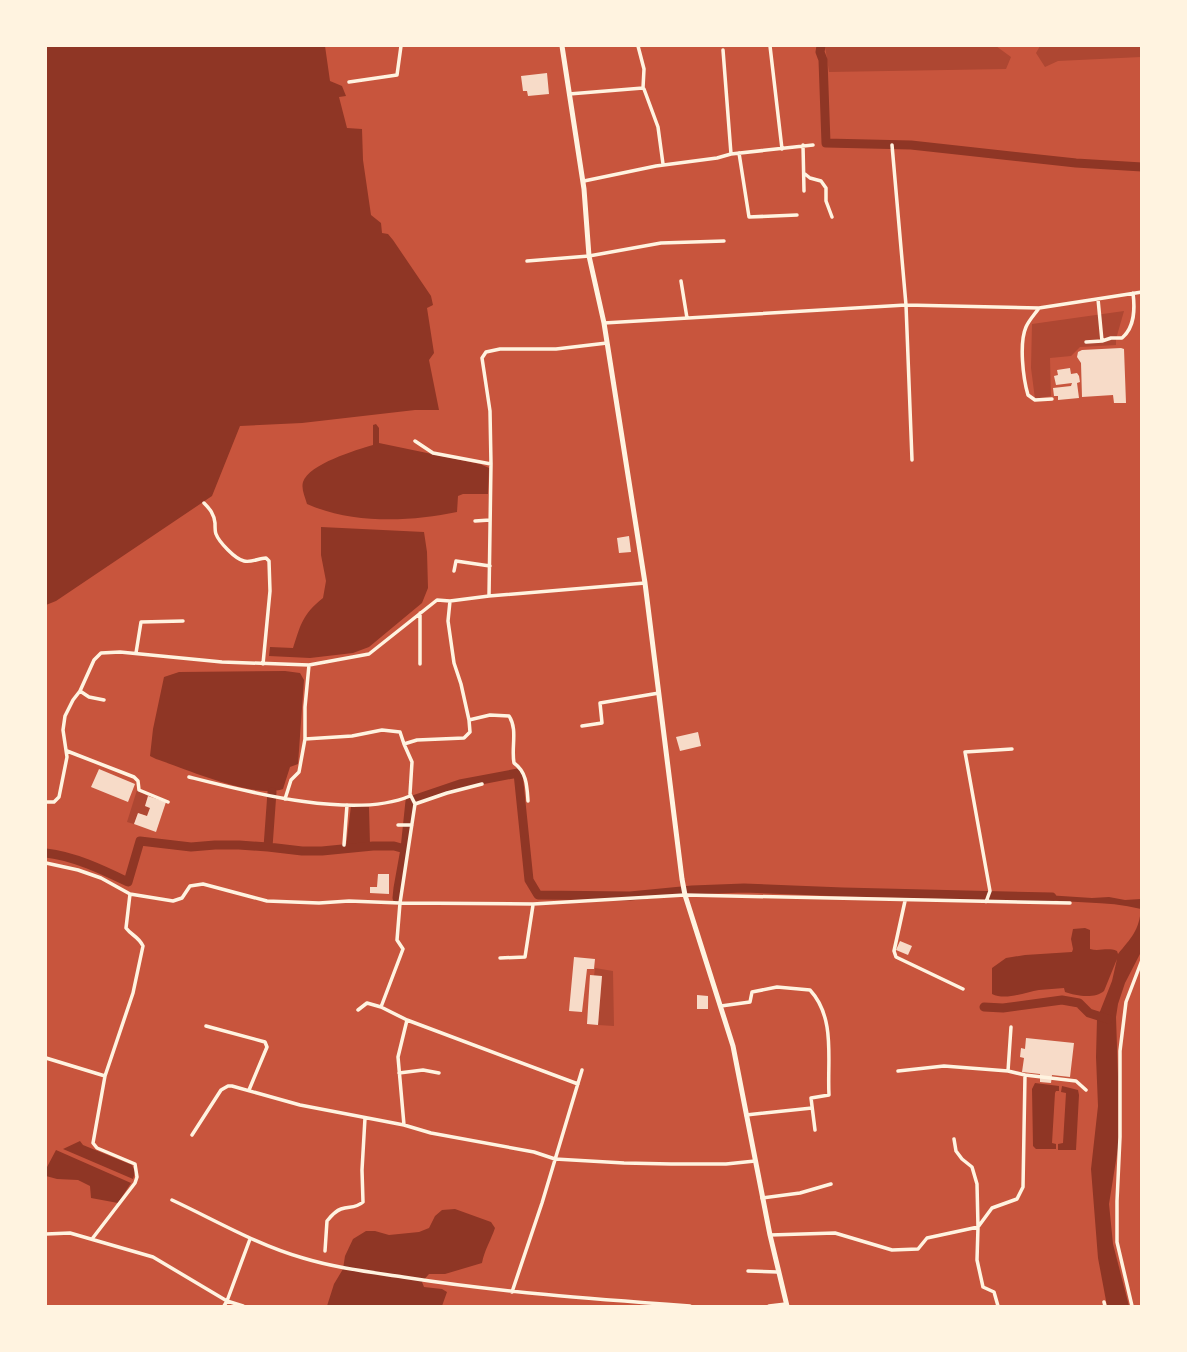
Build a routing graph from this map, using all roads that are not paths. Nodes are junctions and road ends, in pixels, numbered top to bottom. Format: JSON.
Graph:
{"nodes":[{"id":1,"x":401,"y":46,"type":"edge"},
{"id":2,"x":562,"y":46,"type":"edge"},
{"id":3,"x":638,"y":46,"type":"edge"},
{"id":4,"x":769,"y":46,"type":"edge"},
{"id":5,"x":723,"y":50,"type":"dead end"},
{"id":6,"x":349,"y":82,"type":"dead end"},
{"id":7,"x":643,"y":88,"type":"junction"},
{"id":8,"x":569,"y":93,"type":"junction"},
{"id":9,"x":803,"y":145,"type":"junction"},
{"id":10,"x":813,"y":145,"type":"dead end"},
{"id":11,"x":892,"y":145,"type":"dead end"},
{"id":12,"x":782,"y":149,"type":"junction"},
{"id":13,"x":739,"y":153,"type":"junction"},
{"id":14,"x":731,"y":154,"type":"junction"},
{"id":15,"x":663,"y":164,"type":"junction"},
{"id":16,"x":805,"y":174,"type":"junction"},
{"id":17,"x":583,"y":181,"type":"junction"},
{"id":18,"x":804,"y":191,"type":"dead end"},
{"id":19,"x":797,"y":215,"type":"dead end"},
{"id":20,"x":832,"y":217,"type":"dead end"},
{"id":21,"x":724,"y":241,"type":"dead end"},
{"id":22,"x":589,"y":256,"type":"junction"},
{"id":23,"x":527,"y":261,"type":"dead end"},
{"id":24,"x":681,"y":281,"type":"dead end"},
{"id":25,"x":1142,"y":292,"type":"edge"},
{"id":26,"x":1133,"y":293,"type":"junction"},
{"id":27,"x":1098,"y":299,"type":"junction"},
{"id":28,"x":906,"y":305,"type":"junction"},
{"id":29,"x":1039,"y":308,"type":"junction"},
{"id":30,"x":687,"y":318,"type":"junction"},
{"id":31,"x":604,"y":323,"type":"junction"},
{"id":32,"x":1101,"y":341,"type":"junction"},
{"id":33,"x":1086,"y":342,"type":"dead end"},
{"id":34,"x":607,"y":343,"type":"junction"},
{"id":35,"x":1052,"y":399,"type":"dead end"},
{"id":36,"x":415,"y":441,"type":"dead end"},
{"id":37,"x":912,"y":460,"type":"dead end"},
{"id":38,"x":491,"y":464,"type":"junction"},
{"id":39,"x":204,"y":503,"type":"dead end"},
{"id":40,"x":490,"y":520,"type":"junction"},
{"id":41,"x":475,"y":522,"type":"dead end"},
{"id":42,"x":490,"y":566,"type":"junction"},
{"id":43,"x":454,"y":571,"type":"dead end"},
{"id":44,"x":645,"y":583,"type":"junction"},
{"id":45,"x":489,"y":596,"type":"junction"},
{"id":46,"x":450,"y":601,"type":"junction"},
{"id":47,"x":420,"y":614,"type":"junction"},
{"id":48,"x":183,"y":621,"type":"dead end"},
{"id":49,"x":136,"y":653,"type":"junction"},
{"id":50,"x":263,"y":664,"type":"junction"},
{"id":51,"x":420,"y":664,"type":"dead end"},
{"id":52,"x":309,"y":665,"type":"junction"},
{"id":53,"x":80,"y":691,"type":"junction"},
{"id":54,"x":659,"y":693,"type":"junction"},
{"id":55,"x":104,"y":700,"type":"dead end"},
{"id":56,"x":469,"y":720,"type":"junction"},
{"id":57,"x":582,"y":726,"type":"dead end"},
{"id":58,"x":305,"y":739,"type":"junction"},
{"id":59,"x":404,"y":744,"type":"junction"},
{"id":60,"x":1012,"y":749,"type":"dead end"},
{"id":61,"x":67,"y":751,"type":"junction"},
{"id":62,"x":189,"y":777,"type":"dead end"},
{"id":63,"x":482,"y":784,"type":"dead end"},
{"id":64,"x":410,"y":796,"type":"junction"},
{"id":65,"x":285,"y":799,"type":"junction"},
{"id":66,"x":528,"y":801,"type":"dead end"},
{"id":67,"x":46,"y":802,"type":"edge"},
{"id":68,"x":168,"y":802,"type":"dead end"},
{"id":69,"x":415,"y":804,"type":"junction"},
{"id":70,"x":346,"y":805,"type":"junction"},
{"id":71,"x":398,"y":825,"type":"dead end"},
{"id":72,"x":412,"y":825,"type":"junction"},
{"id":73,"x":344,"y":845,"type":"dead end"},
{"id":74,"x":46,"y":863,"type":"edge"},
{"id":75,"x":130,"y":894,"type":"junction"},
{"id":76,"x":685,"y":894,"type":"junction"},
{"id":77,"x":905,"y":901,"type":"junction"},
{"id":78,"x":986,"y":902,"type":"junction"},
{"id":79,"x":400,"y":903,"type":"junction"},
{"id":80,"x":1070,"y":903,"type":"dead end"},
{"id":81,"x":533,"y":904,"type":"junction"},
{"id":82,"x":500,"y":958,"type":"dead end"},
{"id":83,"x":1142,"y":960,"type":"edge"},
{"id":84,"x":963,"y":989,"type":"dead end"},
{"id":85,"x":721,"y":1006,"type":"junction"},
{"id":86,"x":381,"y":1007,"type":"junction"},
{"id":87,"x":358,"y":1010,"type":"dead end"},
{"id":88,"x":407,"y":1020,"type":"junction"},
{"id":89,"x":206,"y":1026,"type":"dead end"},
{"id":90,"x":1011,"y":1027,"type":"dead end"},
{"id":91,"x":46,"y":1058,"type":"edge"},
{"id":92,"x":582,"y":1070,"type":"dead end"},
{"id":93,"x":898,"y":1071,"type":"dead end"},
{"id":94,"x":1008,"y":1071,"type":"junction"},
{"id":95,"x":399,"y":1073,"type":"junction"},
{"id":96,"x":439,"y":1073,"type":"dead end"},
{"id":97,"x":1025,"y":1075,"type":"junction"},
{"id":98,"x":105,"y":1076,"type":"junction"},
{"id":99,"x":578,"y":1084,"type":"junction"},
{"id":100,"x":249,"y":1090,"type":"junction"},
{"id":101,"x":1086,"y":1090,"type":"dead end"},
{"id":102,"x":812,"y":1108,"type":"junction"},
{"id":103,"x":746,"y":1115,"type":"junction"},
{"id":104,"x":365,"y":1118,"type":"junction"},
{"id":105,"x":404,"y":1125,"type":"junction"},
{"id":106,"x":815,"y":1130,"type":"dead end"},
{"id":107,"x":192,"y":1135,"type":"dead end"},
{"id":108,"x":954,"y":1139,"type":"dead end"},
{"id":109,"x":555,"y":1159,"type":"junction"},
{"id":110,"x":755,"y":1161,"type":"junction"},
{"id":111,"x":831,"y":1184,"type":"dead end"},
{"id":112,"x":762,"y":1198,"type":"junction"},
{"id":113,"x":172,"y":1200,"type":"dead end"},
{"id":114,"x":978,"y":1227,"type":"junction"},
{"id":115,"x":46,"y":1234,"type":"edge"},
{"id":116,"x":769,"y":1235,"type":"junction"},
{"id":117,"x":93,"y":1239,"type":"junction"},
{"id":118,"x":250,"y":1239,"type":"junction"},
{"id":119,"x":325,"y":1251,"type":"dead end"},
{"id":120,"x":748,"y":1271,"type":"dead end"},
{"id":121,"x":778,"y":1272,"type":"junction"},
{"id":122,"x":512,"y":1292,"type":"junction"},
{"id":123,"x":227,"y":1301,"type":"junction"},
{"id":124,"x":786,"y":1305,"type":"edge"},
{"id":125,"x":224,"y":1307,"type":"edge"},
{"id":126,"x":243,"y":1307,"type":"edge"},
{"id":127,"x":690,"y":1307,"type":"edge"},
{"id":128,"x":769,"y":1307,"type":"edge"},
{"id":129,"x":998,"y":1307,"type":"edge"},
{"id":130,"x":1132,"y":1307,"type":"edge"}],
"edges":[{"from":1,"to":6,"type":"street"},
{"from":2,"to":8,"type":"main road"},
{"from":3,"to":7,"type":"street"},
{"from":4,"to":12,"type":"street"},
{"from":5,"to":14,"type":"street"},
{"from":7,"to":8,"type":"street"},
{"from":7,"to":15,"type":"street"},
{"from":8,"to":17,"type":"main road"},
{"from":9,"to":10,"type":"street"},
{"from":9,"to":12,"type":"street"},
{"from":9,"to":16,"type":"street"},
{"from":11,"to":28,"type":"street"},
{"from":12,"to":13,"type":"street"},
{"from":13,"to":14,"type":"street"},
{"from":13,"to":19,"type":"street"},
{"from":14,"to":15,"type":"street"},
{"from":15,"to":17,"type":"street"},
{"from":16,"to":18,"type":"street"},
{"from":16,"to":20,"type":"street"},
{"from":17,"to":22,"type":"main road"},
{"from":21,"to":22,"type":"street"},
{"from":22,"to":23,"type":"street"},
{"from":22,"to":31,"type":"main road"},
{"from":24,"to":30,"type":"street"},
{"from":25,"to":26,"type":"street"},
{"from":26,"to":27,"type":"street"},
{"from":26,"to":32,"type":"street"},
{"from":27,"to":29,"type":"street"},
{"from":27,"to":32,"type":"street"},
{"from":28,"to":29,"type":"street"},
{"from":28,"to":30,"type":"street"},
{"from":28,"to":37,"type":"street"},
{"from":29,"to":35,"type":"street"},
{"from":30,"to":31,"type":"street"},
{"from":31,"to":34,"type":"main road"},
{"from":32,"to":33,"type":"street"},
{"from":34,"to":38,"type":"street"},
{"from":34,"to":44,"type":"main road"},
{"from":36,"to":38,"type":"street"},
{"from":38,"to":40,"type":"street"},
{"from":39,"to":50,"type":"street"},
{"from":40,"to":41,"type":"street"},
{"from":40,"to":42,"type":"street"},
{"from":42,"to":43,"type":"street"},
{"from":42,"to":45,"type":"street"},
{"from":44,"to":45,"type":"street"},
{"from":44,"to":54,"type":"main road"},
{"from":45,"to":46,"type":"street"},
{"from":46,"to":47,"type":"street"},
{"from":46,"to":56,"type":"street"},
{"from":47,"to":51,"type":"street"},
{"from":47,"to":52,"type":"street"},
{"from":48,"to":49,"type":"street"},
{"from":49,"to":50,"type":"street"},
{"from":49,"to":53,"type":"street"},
{"from":50,"to":52,"type":"street"},
{"from":52,"to":58,"type":"street"},
{"from":53,"to":55,"type":"street"},
{"from":53,"to":61,"type":"street"},
{"from":54,"to":57,"type":"street"},
{"from":54,"to":76,"type":"main road"},
{"from":56,"to":59,"type":"street"},
{"from":56,"to":66,"type":"street"},
{"from":58,"to":59,"type":"street"},
{"from":58,"to":65,"type":"street"},
{"from":59,"to":64,"type":"street"},
{"from":60,"to":78,"type":"street"},
{"from":61,"to":67,"type":"street"},
{"from":61,"to":68,"type":"street"},
{"from":62,"to":65,"type":"street"},
{"from":63,"to":69,"type":"street"},
{"from":64,"to":69,"type":"street"},
{"from":64,"to":70,"type":"street"},
{"from":65,"to":70,"type":"street"},
{"from":69,"to":72,"type":"street"},
{"from":70,"to":73,"type":"street"},
{"from":71,"to":72,"type":"street"},
{"from":72,"to":79,"type":"street"},
{"from":74,"to":75,"type":"street"},
{"from":75,"to":79,"type":"street"},
{"from":75,"to":98,"type":"street"},
{"from":76,"to":77,"type":"street"},
{"from":76,"to":81,"type":"street"},
{"from":76,"to":85,"type":"main road"},
{"from":77,"to":78,"type":"street"},
{"from":77,"to":84,"type":"street"},
{"from":78,"to":80,"type":"street"},
{"from":79,"to":81,"type":"street"},
{"from":79,"to":86,"type":"street"},
{"from":81,"to":82,"type":"street"},
{"from":83,"to":130,"type":"street"},
{"from":85,"to":102,"type":"street"},
{"from":85,"to":103,"type":"main road"},
{"from":86,"to":87,"type":"street"},
{"from":86,"to":88,"type":"street"},
{"from":88,"to":95,"type":"street"},
{"from":88,"to":99,"type":"street"},
{"from":89,"to":100,"type":"street"},
{"from":90,"to":94,"type":"street"},
{"from":91,"to":98,"type":"street"},
{"from":92,"to":99,"type":"street"},
{"from":93,"to":94,"type":"street"},
{"from":94,"to":97,"type":"street"},
{"from":95,"to":96,"type":"street"},
{"from":95,"to":105,"type":"street"},
{"from":97,"to":101,"type":"street"},
{"from":97,"to":114,"type":"street"},
{"from":98,"to":117,"type":"street"},
{"from":99,"to":109,"type":"street"},
{"from":100,"to":104,"type":"street"},
{"from":100,"to":107,"type":"street"},
{"from":102,"to":103,"type":"street"},
{"from":102,"to":106,"type":"street"},
{"from":103,"to":110,"type":"main road"},
{"from":104,"to":105,"type":"street"},
{"from":104,"to":119,"type":"street"},
{"from":105,"to":109,"type":"street"},
{"from":108,"to":114,"type":"street"},
{"from":109,"to":110,"type":"street"},
{"from":109,"to":122,"type":"street"},
{"from":110,"to":112,"type":"main road"},
{"from":111,"to":112,"type":"street"},
{"from":112,"to":116,"type":"main road"},
{"from":113,"to":118,"type":"street"},
{"from":114,"to":116,"type":"street"},
{"from":114,"to":129,"type":"street"},
{"from":115,"to":117,"type":"street"},
{"from":116,"to":121,"type":"main road"},
{"from":117,"to":123,"type":"street"},
{"from":118,"to":122,"type":"street"},
{"from":118,"to":123,"type":"street"},
{"from":120,"to":121,"type":"street"},
{"from":121,"to":124,"type":"main road"},
{"from":122,"to":127,"type":"street"},
{"from":123,"to":125,"type":"street"},
{"from":123,"to":126,"type":"street"},
{"from":124,"to":128,"type":"street"}]}
